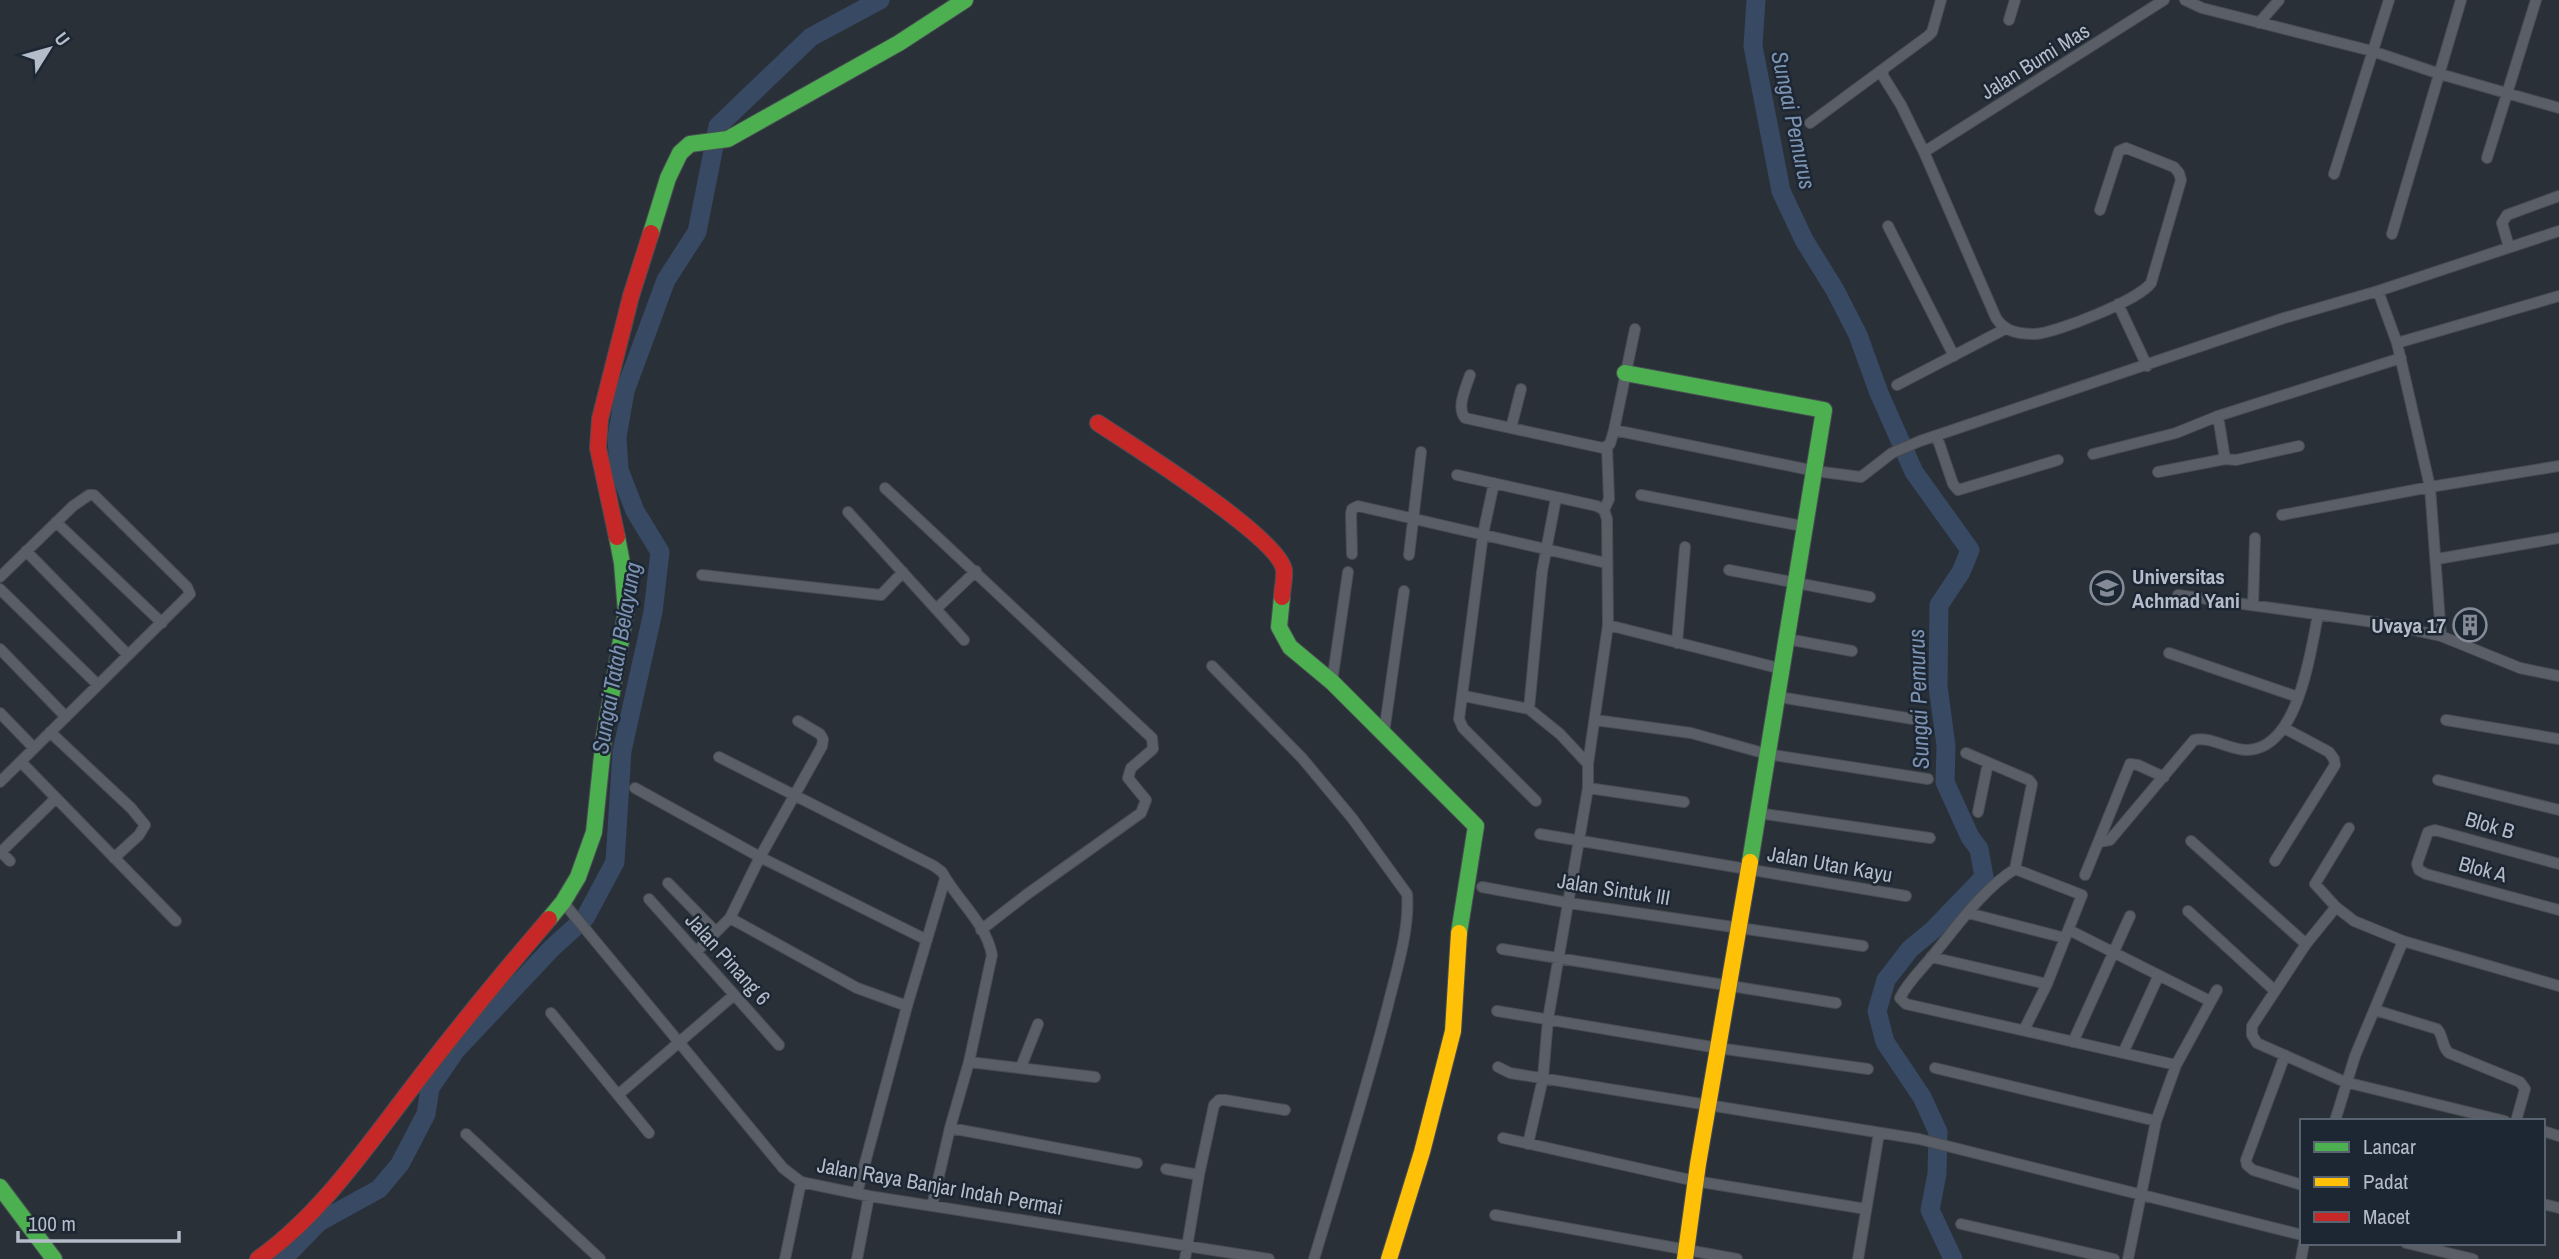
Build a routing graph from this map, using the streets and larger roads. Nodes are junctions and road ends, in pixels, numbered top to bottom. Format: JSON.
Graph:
{"nodes":[{"id":1,"x":965,"y":0,"type":"edge"},
{"id":2,"x":1941,"y":0,"type":"edge"},
{"id":3,"x":2015,"y":0,"type":"edge"},
{"id":4,"x":2164,"y":0,"type":"edge"},
{"id":5,"x":2185,"y":0,"type":"edge"},
{"id":6,"x":2280,"y":0,"type":"edge"},
{"id":7,"x":2389,"y":0,"type":"edge"},
{"id":8,"x":2461,"y":0,"type":"edge"},
{"id":9,"x":2536,"y":0,"type":"edge"},
{"id":10,"x":2206,"y":4,"type":"edge"},
{"id":11,"x":2008,"y":20,"type":"dead end"},
{"id":12,"x":2259,"y":23,"type":"junction"},
{"id":13,"x":2372,"y":51,"type":"junction"},
{"id":14,"x":1883,"y":71,"type":"junction"},
{"id":15,"x":2440,"y":74,"type":"junction"},
{"id":16,"x":2507,"y":93,"type":"junction"},
{"id":17,"x":2559,"y":108,"type":"edge"},
{"id":18,"x":1810,"y":123,"type":"dead end"},
{"id":19,"x":1924,"y":152,"type":"junction"},
{"id":20,"x":2487,"y":158,"type":"dead end"},
{"id":21,"x":2334,"y":174,"type":"dead end"},
{"id":22,"x":2559,"y":196,"type":"edge"},
{"id":23,"x":2100,"y":210,"type":"dead end"},
{"id":24,"x":1888,"y":226,"type":"dead end"},
{"id":25,"x":2559,"y":231,"type":"edge"},
{"id":26,"x":2392,"y":234,"type":"dead end"},
{"id":27,"x":2510,"y":247,"type":"junction"},
{"id":28,"x":2378,"y":291,"type":"junction"},
{"id":29,"x":2559,"y":296,"type":"edge"},
{"id":30,"x":2118,"y":304,"type":"junction"},
{"id":31,"x":1636,"y":329,"type":"dead end"},
{"id":32,"x":2005,"y":329,"type":"junction"},
{"id":33,"x":2397,"y":343,"type":"junction"},
{"id":34,"x":1954,"y":356,"type":"junction"},
{"id":35,"x":2401,"y":358,"type":"junction"},
{"id":36,"x":2147,"y":366,"type":"junction"},
{"id":37,"x":1625,"y":373,"type":"junction"},
{"id":38,"x":1470,"y":374,"type":"dead end"},
{"id":39,"x":1897,"y":385,"type":"dead end"},
{"id":40,"x":1521,"y":389,"type":"dead end"},
{"id":41,"x":2218,"y":416,"type":"junction"},
{"id":42,"x":1098,"y":423,"type":"dead end"},
{"id":43,"x":1511,"y":428,"type":"junction"},
{"id":44,"x":1614,"y":430,"type":"junction"},
{"id":45,"x":1937,"y":437,"type":"junction"},
{"id":46,"x":2299,"y":446,"type":"dead end"},
{"id":47,"x":1607,"y":447,"type":"junction"},
{"id":48,"x":1421,"y":452,"type":"dead end"},
{"id":49,"x":2093,"y":454,"type":"dead end"},
{"id":50,"x":2224,"y":459,"type":"junction"},
{"id":51,"x":2058,"y":460,"type":"dead end"},
{"id":52,"x":2559,"y":466,"type":"edge"},
{"id":53,"x":1815,"y":471,"type":"junction"},
{"id":54,"x":2158,"y":472,"type":"dead end"},
{"id":55,"x":1457,"y":475,"type":"dead end"},
{"id":56,"x":1494,"y":483,"type":"junction"},
{"id":57,"x":2430,"y":487,"type":"junction"},
{"id":58,"x":885,"y":488,"type":"dead end"},
{"id":59,"x":1641,"y":495,"type":"dead end"},
{"id":60,"x":1556,"y":498,"type":"junction"},
{"id":61,"x":1604,"y":510,"type":"junction"},
{"id":62,"x":848,"y":512,"type":"dead end"},
{"id":63,"x":2281,"y":515,"type":"dead end"},
{"id":64,"x":1414,"y":518,"type":"junction"},
{"id":65,"x":56,"y":522,"type":"junction"},
{"id":66,"x":1807,"y":527,"type":"junction"},
{"id":67,"x":1483,"y":534,"type":"junction"},
{"id":68,"x":2255,"y":538,"type":"dead end"},
{"id":69,"x":2559,"y":538,"type":"edge"},
{"id":70,"x":1685,"y":547,"type":"dead end"},
{"id":71,"x":1546,"y":548,"type":"junction"},
{"id":72,"x":26,"y":551,"type":"junction"},
{"id":73,"x":1352,"y":554,"type":"dead end"},
{"id":74,"x":1409,"y":555,"type":"dead end"},
{"id":75,"x":2437,"y":559,"type":"junction"},
{"id":76,"x":1606,"y":563,"type":"junction"},
{"id":77,"x":1729,"y":570,"type":"dead end"},
{"id":78,"x":976,"y":571,"type":"junction"},
{"id":79,"x":902,"y":572,"type":"junction"},
{"id":80,"x":1348,"y":572,"type":"dead end"},
{"id":81,"x":702,"y":575,"type":"dead end"},
{"id":82,"x":0,"y":577,"type":"edge"},
{"id":83,"x":1797,"y":582,"type":"junction"},
{"id":84,"x":0,"y":589,"type":"edge"},
{"id":85,"x":1404,"y":591,"type":"dead end"},
{"id":86,"x":2178,"y":595,"type":"dead end"},
{"id":87,"x":1870,"y":597,"type":"dead end"},
{"id":88,"x":2253,"y":605,"type":"junction"},
{"id":89,"x":936,"y":609,"type":"junction"},
{"id":90,"x":2318,"y":615,"type":"junction"},
{"id":91,"x":162,"y":623,"type":"junction"},
{"id":92,"x":1608,"y":625,"type":"junction"},
{"id":93,"x":2441,"y":636,"type":"junction"},
{"id":94,"x":1787,"y":639,"type":"junction"},
{"id":95,"x":964,"y":640,"type":"dead end"},
{"id":96,"x":1677,"y":643,"type":"junction"},
{"id":97,"x":0,"y":649,"type":"edge"},
{"id":98,"x":1852,"y":651,"type":"dead end"},
{"id":99,"x":2169,"y":653,"type":"dead end"},
{"id":100,"x":128,"y":655,"type":"junction"},
{"id":101,"x":1212,"y":666,"type":"dead end"},
{"id":102,"x":1782,"y":669,"type":"junction"},
{"id":103,"x":2559,"y":676,"type":"edge"},
{"id":104,"x":1332,"y":682,"type":"junction"},
{"id":105,"x":98,"y":685,"type":"junction"},
{"id":106,"x":1464,"y":696,"type":"junction"},
{"id":107,"x":1779,"y":697,"type":"junction"},
{"id":108,"x":2298,"y":697,"type":"junction"},
{"id":109,"x":1529,"y":709,"type":"junction"},
{"id":110,"x":0,"y":713,"type":"edge"},
{"id":111,"x":66,"y":717,"type":"junction"},
{"id":112,"x":1913,"y":719,"type":"dead end"},
{"id":113,"x":1595,"y":720,"type":"junction"},
{"id":114,"x":2446,"y":720,"type":"dead end"},
{"id":115,"x":798,"y":721,"type":"dead end"},
{"id":116,"x":2284,"y":728,"type":"junction"},
{"id":117,"x":50,"y":732,"type":"junction"},
{"id":118,"x":1384,"y":733,"type":"junction"},
{"id":119,"x":2559,"y":738,"type":"edge"},
{"id":120,"x":34,"y":748,"type":"junction"},
{"id":121,"x":1966,"y":753,"type":"dead end"},
{"id":122,"x":1767,"y":754,"type":"junction"},
{"id":123,"x":719,"y":757,"type":"dead end"},
{"id":124,"x":1988,"y":762,"type":"junction"},
{"id":125,"x":22,"y":763,"type":"junction"},
{"id":126,"x":1588,"y":764,"type":"junction"},
{"id":127,"x":2164,"y":777,"type":"junction"},
{"id":128,"x":1928,"y":779,"type":"dead end"},
{"id":129,"x":1,"y":780,"type":"edge"},
{"id":130,"x":2438,"y":780,"type":"dead end"},
{"id":131,"x":635,"y":788,"type":"dead end"},
{"id":132,"x":1588,"y":788,"type":"junction"},
{"id":133,"x":794,"y":795,"type":"junction"},
{"id":134,"x":56,"y":798,"type":"junction"},
{"id":135,"x":1536,"y":801,"type":"dead end"},
{"id":136,"x":1684,"y":802,"type":"dead end"},
{"id":137,"x":2559,"y":810,"type":"edge"},
{"id":138,"x":1978,"y":812,"type":"dead end"},
{"id":139,"x":1758,"y":813,"type":"junction"},
{"id":140,"x":2349,"y":828,"type":"dead end"},
{"id":141,"x":1540,"y":834,"type":"dead end"},
{"id":142,"x":1930,"y":838,"type":"dead end"},
{"id":143,"x":2191,"y":841,"type":"dead end"},
{"id":144,"x":1578,"y":842,"type":"junction"},
{"id":145,"x":2099,"y":842,"type":"junction"},
{"id":146,"x":2422,"y":849,"type":"joint"},
{"id":147,"x":0,"y":851,"type":"edge"},
{"id":148,"x":760,"y":857,"type":"junction"},
{"id":149,"x":114,"y":858,"type":"junction"},
{"id":150,"x":10,"y":861,"type":"dead end"},
{"id":151,"x":2275,"y":861,"type":"dead end"},
{"id":152,"x":2559,"y":864,"type":"edge"},
{"id":153,"x":2015,"y":869,"type":"junction"},
{"id":154,"x":1748,"y":870,"type":"junction"},
{"id":155,"x":2085,"y":875,"type":"dead end"},
{"id":156,"x":946,"y":879,"type":"junction"},
{"id":157,"x":668,"y":883,"type":"dead end"},
{"id":158,"x":1482,"y":887,"type":"dead end"},
{"id":159,"x":1906,"y":896,"type":"dead end"},
{"id":160,"x":649,"y":899,"type":"dead end"},
{"id":161,"x":1569,"y":903,"type":"junction"},
{"id":162,"x":567,"y":907,"type":"junction"},
{"id":163,"x":2336,"y":907,"type":"junction"},
{"id":164,"x":2559,"y":910,"type":"edge"},
{"id":165,"x":2188,"y":911,"type":"dead end"},
{"id":166,"x":1968,"y":913,"type":"junction"},
{"id":167,"x":2130,"y":916,"type":"dead end"},
{"id":168,"x":730,"y":918,"type":"junction"},
{"id":169,"x":176,"y":921,"type":"dead end"},
{"id":170,"x":1740,"y":928,"type":"junction"},
{"id":171,"x":981,"y":930,"type":"junction"},
{"id":172,"x":716,"y":932,"type":"junction"},
{"id":173,"x":2067,"y":934,"type":"junction"},
{"id":174,"x":927,"y":940,"type":"junction"},
{"id":175,"x":2403,"y":941,"type":"junction"},
{"id":176,"x":2306,"y":944,"type":"junction"},
{"id":177,"x":1863,"y":946,"type":"dead end"},
{"id":178,"x":1502,"y":949,"type":"dead end"},
{"id":179,"x":696,"y":952,"type":"junction"},
{"id":180,"x":2112,"y":953,"type":"junction"},
{"id":181,"x":1931,"y":957,"type":"junction"},
{"id":182,"x":1559,"y":959,"type":"junction"},
{"id":183,"x":2158,"y":977,"type":"junction"},
{"id":184,"x":2047,"y":984,"type":"junction"},
{"id":185,"x":1730,"y":986,"type":"junction"},
{"id":186,"x":2559,"y":986,"type":"edge"},
{"id":187,"x":2217,"y":989,"type":"dead end"},
{"id":188,"x":2274,"y":990,"type":"junction"},
{"id":189,"x":734,"y":995,"type":"junction"},
{"id":190,"x":2210,"y":1001,"type":"junction"},
{"id":191,"x":1836,"y":1003,"type":"dead end"},
{"id":192,"x":907,"y":1006,"type":"junction"},
{"id":193,"x":2375,"y":1010,"type":"junction"},
{"id":194,"x":1497,"y":1011,"type":"dead end"},
{"id":195,"x":551,"y":1013,"type":"dead end"},
{"id":196,"x":1548,"y":1019,"type":"junction"},
{"id":197,"x":1038,"y":1024,"type":"dead end"},
{"id":198,"x":2024,"y":1030,"type":"junction"},
{"id":199,"x":2073,"y":1042,"type":"junction"},
{"id":200,"x":678,"y":1043,"type":"junction"},
{"id":201,"x":779,"y":1045,"type":"dead end"},
{"id":202,"x":1718,"y":1048,"type":"junction"},
{"id":203,"x":2123,"y":1053,"type":"junction"},
{"id":204,"x":2285,"y":1055,"type":"junction"},
{"id":205,"x":969,"y":1062,"type":"junction"},
{"id":206,"x":2176,"y":1065,"type":"junction"},
{"id":207,"x":1021,"y":1067,"type":"junction"},
{"id":208,"x":1498,"y":1067,"type":"dead end"},
{"id":209,"x":1935,"y":1068,"type":"dead end"},
{"id":210,"x":1868,"y":1069,"type":"dead end"},
{"id":211,"x":1095,"y":1077,"type":"dead end"},
{"id":212,"x":1543,"y":1078,"type":"junction"},
{"id":213,"x":2345,"y":1082,"type":"junction"},
{"id":214,"x":619,"y":1094,"type":"junction"},
{"id":215,"x":1709,"y":1106,"type":"junction"},
{"id":216,"x":1285,"y":1110,"type":"dead end"},
{"id":217,"x":2476,"y":1117,"type":"edge"},
{"id":218,"x":2336,"y":1119,"type":"edge"},
{"id":219,"x":2517,"y":1119,"type":"edge"},
{"id":220,"x":2156,"y":1121,"type":"junction"},
{"id":221,"x":950,"y":1128,"type":"junction"},
{"id":222,"x":649,"y":1133,"type":"dead end"},
{"id":223,"x":1879,"y":1133,"type":"junction"},
{"id":224,"x":466,"y":1134,"type":"dead end"},
{"id":225,"x":1503,"y":1138,"type":"dead end"},
{"id":226,"x":1528,"y":1144,"type":"junction"},
{"id":227,"x":1137,"y":1163,"type":"dead end"},
{"id":228,"x":1166,"y":1169,"type":"dead end"},
{"id":229,"x":1199,"y":1175,"type":"junction"},
{"id":230,"x":1695,"y":1181,"type":"junction"},
{"id":231,"x":801,"y":1182,"type":"junction"},
{"id":232,"x":2300,"y":1184,"type":"edge"},
{"id":233,"x":1,"y":1192,"type":"edge"},
{"id":234,"x":863,"y":1194,"type":"junction"},
{"id":235,"x":2142,"y":1195,"type":"junction"},
{"id":236,"x":932,"y":1206,"type":"junction"},
{"id":237,"x":1866,"y":1209,"type":"junction"},
{"id":238,"x":1495,"y":1215,"type":"dead end"},
{"id":239,"x":1961,"y":1224,"type":"dead end"},
{"id":240,"x":2300,"y":1234,"type":"edge"},
{"id":241,"x":2414,"y":1245,"type":"edge"},
{"id":242,"x":1188,"y":1247,"type":"junction"},
{"id":243,"x":1686,"y":1254,"type":"edge"},
{"id":244,"x":54,"y":1259,"type":"edge"},
{"id":245,"x":258,"y":1259,"type":"edge"},
{"id":246,"x":600,"y":1259,"type":"edge"},
{"id":247,"x":785,"y":1259,"type":"edge"},
{"id":248,"x":857,"y":1259,"type":"edge"},
{"id":249,"x":1185,"y":1259,"type":"edge"},
{"id":250,"x":1269,"y":1259,"type":"edge"},
{"id":251,"x":1314,"y":1259,"type":"edge"},
{"id":252,"x":1389,"y":1259,"type":"edge"},
{"id":253,"x":1737,"y":1259,"type":"edge"},
{"id":254,"x":1858,"y":1259,"type":"edge"},
{"id":255,"x":2114,"y":1259,"type":"edge"},
{"id":256,"x":2128,"y":1259,"type":"edge"},
{"id":257,"x":2473,"y":1259,"type":"edge"}],
"edges":[{"from":1,"to":162,"type":"street"},
{"from":2,"to":14,"type":"street"},
{"from":3,"to":11,"type":"street"},
{"from":4,"to":19,"type":"street","name":"Jalan Bumi Mas"},
{"from":5,"to":10,"type":"street"},
{"from":6,"to":12,"type":"street"},
{"from":7,"to":13,"type":"street"},
{"from":8,"to":15,"type":"street"},
{"from":9,"to":16,"type":"street"},
{"from":10,"to":12,"type":"street"},
{"from":12,"to":13,"type":"street"},
{"from":13,"to":15,"type":"street"},
{"from":13,"to":21,"type":"street"},
{"from":14,"to":18,"type":"street"},
{"from":14,"to":19,"type":"street"},
{"from":15,"to":16,"type":"street"},
{"from":15,"to":26,"type":"street"},
{"from":16,"to":17,"type":"street"},
{"from":16,"to":20,"type":"street"},
{"from":19,"to":32,"type":"street"},
{"from":22,"to":27,"type":"street"},
{"from":23,"to":30,"type":"street"},
{"from":24,"to":34,"type":"street"},
{"from":25,"to":27,"type":"street"},
{"from":27,"to":28,"type":"street"},
{"from":28,"to":33,"type":"street"},
{"from":28,"to":36,"type":"street"},
{"from":29,"to":33,"type":"street"},
{"from":30,"to":32,"type":"street"},
{"from":30,"to":36,"type":"street"},
{"from":31,"to":37,"type":"street"},
{"from":32,"to":34,"type":"street"},
{"from":33,"to":35,"type":"street"},
{"from":34,"to":39,"type":"street"},
{"from":35,"to":41,"type":"street"},
{"from":35,"to":57,"type":"street"},
{"from":36,"to":45,"type":"street"},
{"from":37,"to":44,"type":"street"},
{"from":37,"to":53,"type":"street"},
{"from":38,"to":43,"type":"street"},
{"from":40,"to":43,"type":"street"},
{"from":41,"to":49,"type":"street"},
{"from":41,"to":50,"type":"street"},
{"from":42,"to":104,"type":"street"},
{"from":43,"to":47,"type":"street"},
{"from":44,"to":47,"type":"street"},
{"from":44,"to":53,"type":"street"},
{"from":45,"to":51,"type":"street"},
{"from":45,"to":53,"type":"street"},
{"from":46,"to":50,"type":"street"},
{"from":47,"to":61,"type":"street"},
{"from":48,"to":64,"type":"street"},
{"from":50,"to":54,"type":"street"},
{"from":52,"to":57,"type":"street"},
{"from":53,"to":66,"type":"street"},
{"from":55,"to":56,"type":"street"},
{"from":56,"to":60,"type":"street"},
{"from":56,"to":67,"type":"street"},
{"from":57,"to":63,"type":"street"},
{"from":57,"to":75,"type":"street"},
{"from":58,"to":78,"type":"street"},
{"from":59,"to":66,"type":"street"},
{"from":60,"to":61,"type":"street"},
{"from":60,"to":71,"type":"street"},
{"from":61,"to":76,"type":"street"},
{"from":62,"to":79,"type":"street"},
{"from":64,"to":67,"type":"street"},
{"from":64,"to":73,"type":"street"},
{"from":64,"to":74,"type":"street"},
{"from":65,"to":72,"type":"street"},
{"from":65,"to":91,"type":"street"},
{"from":65,"to":91,"type":"street"},
{"from":66,"to":83,"type":"street"},
{"from":67,"to":71,"type":"street"},
{"from":67,"to":106,"type":"street"},
{"from":68,"to":88,"type":"street"},
{"from":69,"to":75,"type":"street"},
{"from":70,"to":96,"type":"street"},
{"from":71,"to":76,"type":"street"},
{"from":71,"to":109,"type":"street"},
{"from":72,"to":82,"type":"street"},
{"from":72,"to":100,"type":"street"},
{"from":75,"to":93,"type":"street"},
{"from":76,"to":92,"type":"street"},
{"from":77,"to":83,"type":"street"},
{"from":78,"to":89,"type":"street"},
{"from":78,"to":171,"type":"street"},
{"from":79,"to":81,"type":"street"},
{"from":79,"to":89,"type":"street"},
{"from":80,"to":104,"type":"street"},
{"from":83,"to":87,"type":"street"},
{"from":83,"to":94,"type":"street"},
{"from":84,"to":105,"type":"street"},
{"from":85,"to":118,"type":"street"},
{"from":86,"to":88,"type":"street"},
{"from":88,"to":90,"type":"street"},
{"from":89,"to":95,"type":"street"},
{"from":90,"to":93,"type":"street"},
{"from":90,"to":108,"type":"street"},
{"from":91,"to":100,"type":"street"},
{"from":92,"to":96,"type":"street"},
{"from":92,"to":113,"type":"street"},
{"from":93,"to":103,"type":"street"},
{"from":94,"to":98,"type":"street"},
{"from":94,"to":102,"type":"street"},
{"from":96,"to":102,"type":"street"},
{"from":97,"to":111,"type":"street"},
{"from":99,"to":108,"type":"street"},
{"from":100,"to":105,"type":"street"},
{"from":101,"to":251,"type":"street"},
{"from":102,"to":107,"type":"street"},
{"from":104,"to":118,"type":"street"},
{"from":105,"to":111,"type":"street"},
{"from":106,"to":109,"type":"street"},
{"from":106,"to":135,"type":"street"},
{"from":107,"to":112,"type":"street"},
{"from":107,"to":122,"type":"street"},
{"from":108,"to":116,"type":"street"},
{"from":109,"to":126,"type":"street"},
{"from":110,"to":120,"type":"street"},
{"from":111,"to":117,"type":"street"},
{"from":113,"to":122,"type":"street"},
{"from":113,"to":126,"type":"street"},
{"from":114,"to":119,"type":"street"},
{"from":115,"to":133,"type":"street"},
{"from":116,"to":127,"type":"street"},
{"from":116,"to":151,"type":"street"},
{"from":117,"to":120,"type":"street"},
{"from":117,"to":149,"type":"street"},
{"from":118,"to":252,"type":"street"},
{"from":120,"to":125,"type":"street"},
{"from":121,"to":124,"type":"street"},
{"from":122,"to":128,"type":"street"},
{"from":122,"to":139,"type":"street"},
{"from":123,"to":133,"type":"street"},
{"from":124,"to":138,"type":"street"},
{"from":124,"to":153,"type":"street"},
{"from":125,"to":129,"type":"street"},
{"from":125,"to":134,"type":"street"},
{"from":126,"to":132,"type":"street"},
{"from":127,"to":145,"type":"street"},
{"from":127,"to":145,"type":"street"},
{"from":130,"to":137,"type":"street"},
{"from":131,"to":148,"type":"street"},
{"from":132,"to":136,"type":"street"},
{"from":132,"to":144,"type":"street"},
{"from":133,"to":148,"type":"street"},
{"from":133,"to":156,"type":"street"},
{"from":134,"to":147,"type":"street"},
{"from":134,"to":149,"type":"street"},
{"from":139,"to":142,"type":"street"},
{"from":139,"to":154,"type":"street"},
{"from":140,"to":163,"type":"street"},
{"from":141,"to":144,"type":"street","name":"Jalan Utan Kayu"},
{"from":143,"to":176,"type":"street"},
{"from":144,"to":154,"type":"street","name":"Jalan Utan Kayu"},
{"from":144,"to":161,"type":"street"},
{"from":145,"to":155,"type":"street"},
{"from":146,"to":152,"type":"street","name":"Blok B"},
{"from":146,"to":164,"type":"street","name":"Blok A"},
{"from":147,"to":150,"type":"street"},
{"from":148,"to":168,"type":"street"},
{"from":148,"to":174,"type":"street"},
{"from":149,"to":169,"type":"street"},
{"from":153,"to":166,"type":"street"},
{"from":153,"to":173,"type":"street"},
{"from":154,"to":159,"type":"street","name":"Jalan Utan Kayu"},
{"from":154,"to":170,"type":"street"},
{"from":156,"to":171,"type":"street"},
{"from":156,"to":174,"type":"street"},
{"from":157,"to":172,"type":"street"},
{"from":158,"to":161,"type":"street","name":"Jalan Sintuk III"},
{"from":160,"to":179,"type":"street","name":"Jalan Pinang 6"},
{"from":161,"to":170,"type":"street","name":"Jalan Sintuk III"},
{"from":161,"to":182,"type":"street"},
{"from":162,"to":200,"type":"street","name":"Jalan Raya Banjar Indah Permai"},
{"from":162,"to":245,"type":"street"},
{"from":163,"to":175,"type":"street"},
{"from":163,"to":176,"type":"street"},
{"from":165,"to":188,"type":"street"},
{"from":166,"to":173,"type":"street"},
{"from":166,"to":181,"type":"street"},
{"from":167,"to":180,"type":"street"},
{"from":168,"to":172,"type":"street"},
{"from":168,"to":192,"type":"street"},
{"from":170,"to":177,"type":"street","name":"Jalan Sintuk III"},
{"from":170,"to":185,"type":"street"},
{"from":171,"to":205,"type":"street"},
{"from":172,"to":179,"type":"street"},
{"from":173,"to":180,"type":"street"},
{"from":173,"to":184,"type":"street"},
{"from":174,"to":192,"type":"street"},
{"from":175,"to":186,"type":"street"},
{"from":175,"to":193,"type":"street"},
{"from":176,"to":188,"type":"street"},
{"from":178,"to":182,"type":"street"},
{"from":179,"to":189,"type":"street","name":"Jalan Pinang 6"},
{"from":180,"to":183,"type":"street"},
{"from":180,"to":199,"type":"street"},
{"from":181,"to":184,"type":"street"},
{"from":181,"to":198,"type":"street"},
{"from":182,"to":185,"type":"street"},
{"from":182,"to":196,"type":"street"},
{"from":183,"to":190,"type":"street"},
{"from":183,"to":203,"type":"street"},
{"from":184,"to":198,"type":"street"},
{"from":185,"to":191,"type":"street"},
{"from":185,"to":202,"type":"street"},
{"from":187,"to":190,"type":"street"},
{"from":188,"to":204,"type":"street"},
{"from":189,"to":200,"type":"street"},
{"from":189,"to":201,"type":"street","name":"Jalan Pinang 6"},
{"from":190,"to":206,"type":"street"},
{"from":192,"to":234,"type":"street"},
{"from":193,"to":213,"type":"street"},
{"from":193,"to":219,"type":"street"},
{"from":194,"to":196,"type":"street"},
{"from":195,"to":214,"type":"street"},
{"from":196,"to":202,"type":"street"},
{"from":196,"to":212,"type":"street"},
{"from":197,"to":207,"type":"street"},
{"from":198,"to":199,"type":"street"},
{"from":199,"to":203,"type":"street"},
{"from":200,"to":214,"type":"street"},
{"from":200,"to":231,"type":"street","name":"Jalan Raya Banjar Indah Permai"},
{"from":202,"to":210,"type":"street"},
{"from":202,"to":215,"type":"street"},
{"from":203,"to":206,"type":"street"},
{"from":204,"to":213,"type":"street"},
{"from":204,"to":232,"type":"street"},
{"from":205,"to":207,"type":"street"},
{"from":205,"to":221,"type":"street"},
{"from":206,"to":220,"type":"street"},
{"from":207,"to":211,"type":"street"},
{"from":208,"to":212,"type":"street"},
{"from":209,"to":220,"type":"street"},
{"from":212,"to":215,"type":"street"},
{"from":212,"to":226,"type":"street"},
{"from":213,"to":217,"type":"street"},
{"from":213,"to":218,"type":"street"},
{"from":214,"to":222,"type":"street"},
{"from":215,"to":223,"type":"street"},
{"from":215,"to":230,"type":"street"},
{"from":216,"to":229,"type":"street"},
{"from":220,"to":235,"type":"street"},
{"from":221,"to":227,"type":"street"},
{"from":221,"to":236,"type":"street"},
{"from":223,"to":235,"type":"street"},
{"from":223,"to":237,"type":"street"},
{"from":224,"to":246,"type":"street"},
{"from":225,"to":226,"type":"street"},
{"from":226,"to":230,"type":"street"},
{"from":228,"to":229,"type":"street"},
{"from":229,"to":242,"type":"street"},
{"from":230,"to":237,"type":"street"},
{"from":230,"to":243,"type":"street"},
{"from":231,"to":234,"type":"street","name":"Jalan Raya Banjar Indah Permai"},
{"from":231,"to":247,"type":"street"},
{"from":233,"to":244,"type":"street"},
{"from":234,"to":236,"type":"street","name":"Jalan Raya Banjar Indah Permai"},
{"from":234,"to":248,"type":"street"},
{"from":235,"to":240,"type":"street"},
{"from":235,"to":256,"type":"street"},
{"from":236,"to":242,"type":"street","name":"Jalan Raya Banjar Indah Permai"},
{"from":237,"to":254,"type":"street"},
{"from":238,"to":243,"type":"street"},
{"from":239,"to":255,"type":"street"},
{"from":241,"to":257,"type":"street"},
{"from":242,"to":249,"type":"street"},
{"from":242,"to":250,"type":"street","name":"Jalan Raya Banjar Indah Permai"},
{"from":243,"to":253,"type":"street"}]}
